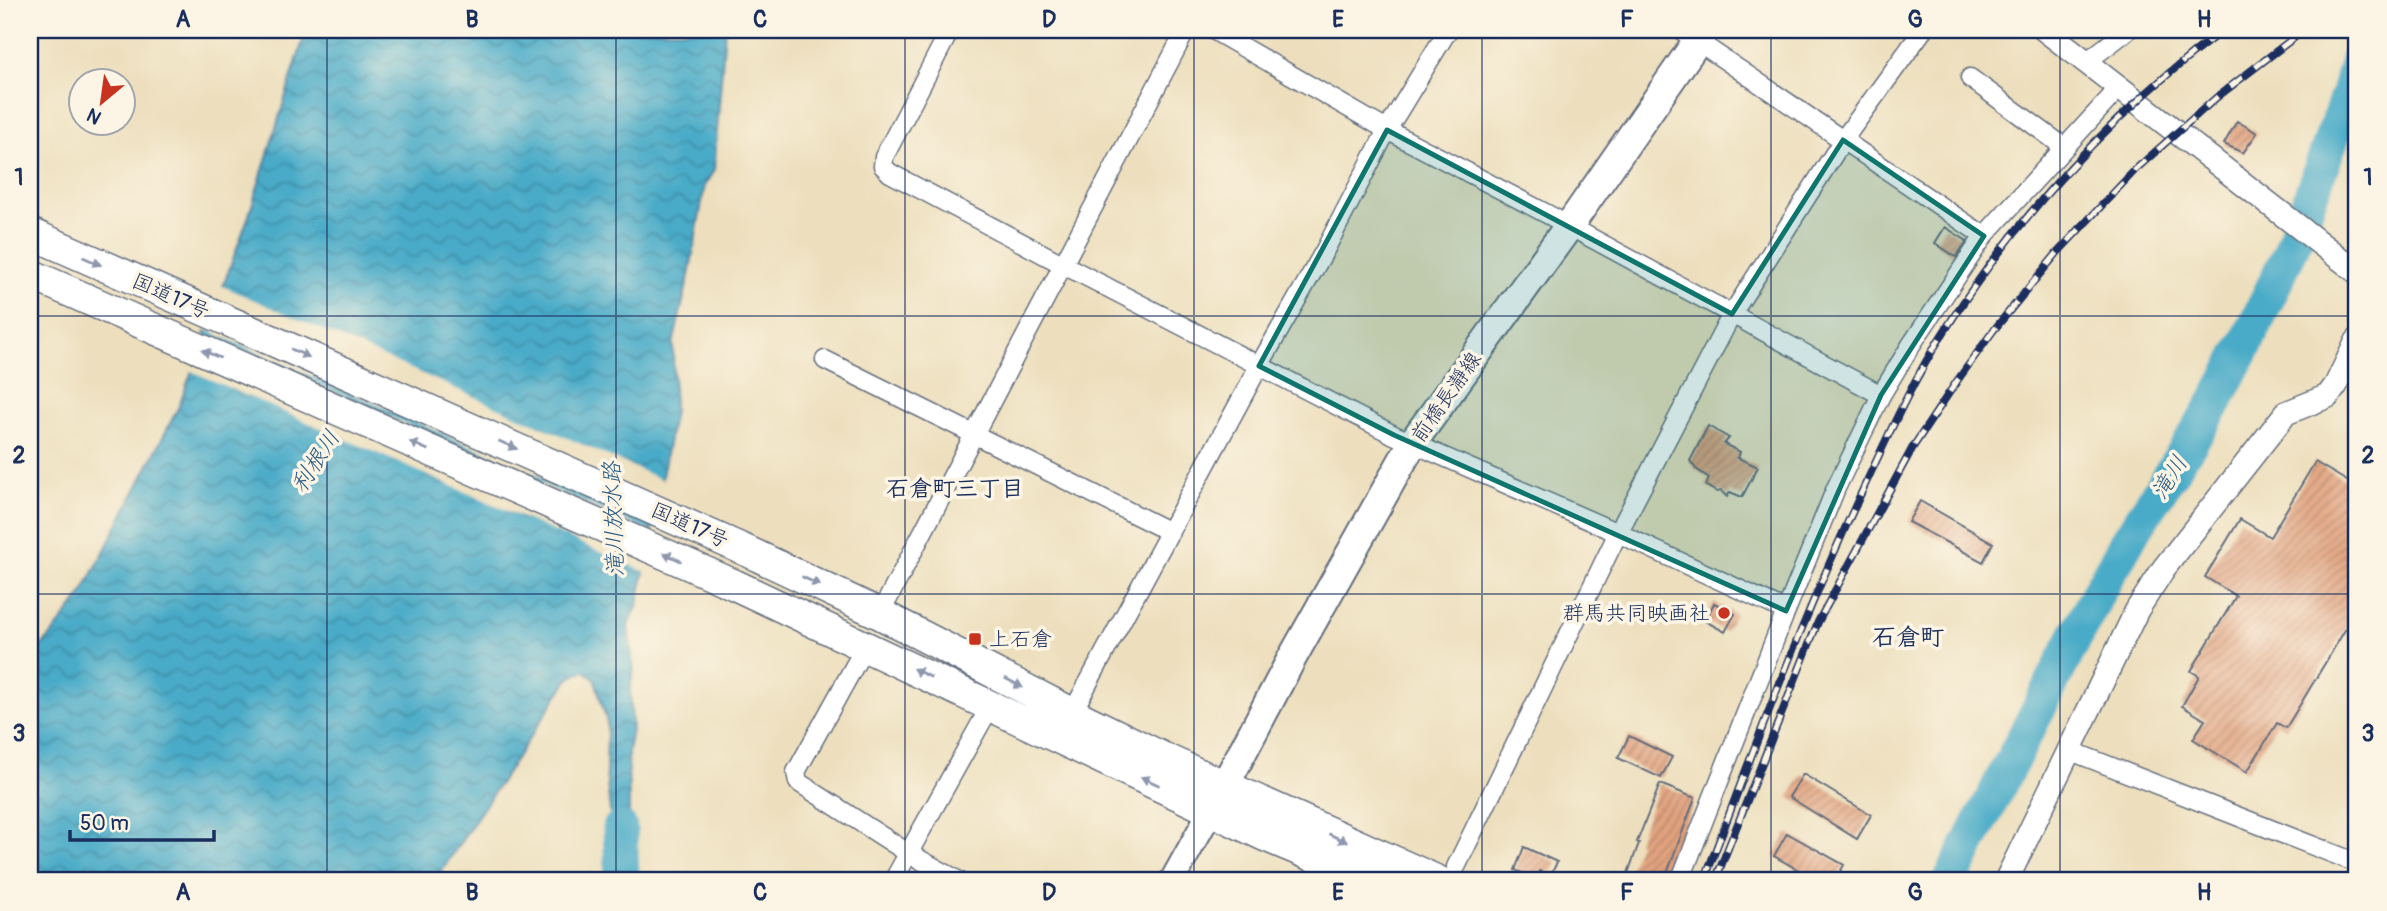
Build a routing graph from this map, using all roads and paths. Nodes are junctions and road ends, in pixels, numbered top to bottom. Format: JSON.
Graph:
{"nodes":[{"id":1,"x":950,"y":30,"type":"edge"},
{"id":2,"x":1186,"y":30,"type":"edge"},
{"id":3,"x":1213,"y":30,"type":"edge"},
{"id":4,"x":1448,"y":30,"type":"edge"},
{"id":5,"x":1923,"y":30,"type":"edge"},
{"id":6,"x":2045,"y":30,"type":"edge"},
{"id":7,"x":2128,"y":30,"type":"edge"},
{"id":8,"x":1695,"y":33,"type":"edge"},
{"id":9,"x":2086,"y":62,"type":"junction"},
{"id":10,"x":1970,"y":78,"type":"dead end"},
{"id":11,"x":2119,"y":88,"type":"junction"},
{"id":12,"x":1387,"y":130,"type":"junction"},
{"id":13,"x":1843,"y":140,"type":"junction"},
{"id":14,"x":2064,"y":147,"type":"junction"},
{"id":15,"x":1569,"y":226,"type":"junction"},
{"id":16,"x":30,"y":233,"type":"edge"},
{"id":17,"x":1984,"y":236,"type":"junction"},
{"id":18,"x":1062,"y":264,"type":"junction"},
{"id":19,"x":2355,"y":265,"type":"edge"},
{"id":20,"x":30,"y":274,"type":"edge"},
{"id":21,"x":1732,"y":314,"type":"junction"},
{"id":22,"x":2357,"y":341,"type":"edge"},
{"id":23,"x":825,"y":360,"type":"dead end"},
{"id":24,"x":1259,"y":366,"type":"junction"},
{"id":25,"x":1881,"y":395,"type":"junction"},
{"id":26,"x":974,"y":435,"type":"junction"},
{"id":27,"x":1413,"y":442,"type":"junction"},
{"id":28,"x":1170,"y":532,"type":"junction"},
{"id":29,"x":1618,"y":533,"type":"junction"},
{"id":30,"x":1786,"y":611,"type":"junction"},
{"id":31,"x":880,"y":614,"type":"junction"},
{"id":32,"x":866,"y":645,"type":"junction"},
{"id":33,"x":991,"y":705,"type":"junction"},
{"id":34,"x":1072,"y":713,"type":"junction"},
{"id":35,"x":2071,"y":751,"type":"junction"},
{"id":36,"x":1218,"y":799,"type":"junction"},
{"id":37,"x":908,"y":853,"type":"junction"},
{"id":38,"x":2357,"y":863,"type":"edge"},
{"id":39,"x":1447,"y":874,"type":"edge"},
{"id":40,"x":893,"y":881,"type":"edge"},
{"id":41,"x":959,"y":881,"type":"edge"},
{"id":42,"x":1172,"y":881,"type":"edge"},
{"id":43,"x":1373,"y":881,"type":"edge"},
{"id":44,"x":1680,"y":881,"type":"edge"},
{"id":45,"x":2006,"y":881,"type":"edge"}],
"edges":[{"from":1,"to":18,"type":"street"},
{"from":2,"to":18,"type":"street"},
{"from":3,"to":12,"type":"street"},
{"from":4,"to":12,"type":"street"},
{"from":5,"to":13,"type":"street"},
{"from":6,"to":9,"type":"street"},
{"from":7,"to":9,"type":"street"},
{"from":8,"to":13,"type":"street"},
{"from":8,"to":15,"type":"main road","name":"前橋長瀞線"},
{"from":9,"to":11,"type":"street"},
{"from":10,"to":14,"type":"street"},
{"from":11,"to":14,"type":"street"},
{"from":11,"to":19,"type":"street"},
{"from":12,"to":15,"type":"street"},
{"from":12,"to":24,"type":"street"},
{"from":13,"to":17,"type":"street"},
{"from":13,"to":21,"type":"street"},
{"from":14,"to":17,"type":"street"},
{"from":15,"to":21,"type":"street"},
{"from":15,"to":27,"type":"main road","name":"前橋長瀞線"},
{"from":16,"to":31,"type":"highway","name":"国道17号","one_way":true},
{"from":17,"to":25,"type":"street"},
{"from":18,"to":24,"type":"street"},
{"from":18,"to":26,"type":"street"},
{"from":32,"to":20,"type":"highway","name":"国道17号","one_way":true},
{"from":21,"to":25,"type":"street"},
{"from":21,"to":29,"type":"street"},
{"from":22,"to":35,"type":"street"},
{"from":23,"to":26,"type":"street"},
{"from":24,"to":27,"type":"street"},
{"from":24,"to":28,"type":"street"},
{"from":25,"to":30,"type":"street"},
{"from":26,"to":28,"type":"street"},
{"from":26,"to":31,"type":"street"},
{"from":27,"to":29,"type":"street"},
{"from":27,"to":36,"type":"main road","name":"前橋長瀞線"},
{"from":28,"to":34,"type":"street"},
{"from":29,"to":30,"type":"street"},
{"from":29,"to":39,"type":"street"},
{"from":30,"to":44,"type":"street"},
{"from":31,"to":34,"type":"highway","name":"国道17号","one_way":true},
{"from":33,"to":32,"type":"highway","name":"国道17号","one_way":true},
{"from":32,"to":37,"type":"street"},
{"from":36,"to":33,"type":"highway","name":"国道17号","one_way":true},
{"from":33,"to":37,"type":"street"},
{"from":34,"to":36,"type":"highway","name":"国道17号"},
{"from":35,"to":38,"type":"street"},
{"from":35,"to":45,"type":"street"},
{"from":36,"to":39,"type":"highway","one_way":true},
{"from":36,"to":42,"type":"main road"},
{"from":36,"to":43,"type":"highway"},
{"from":37,"to":40,"type":"street"},
{"from":37,"to":41,"type":"street"}]}
